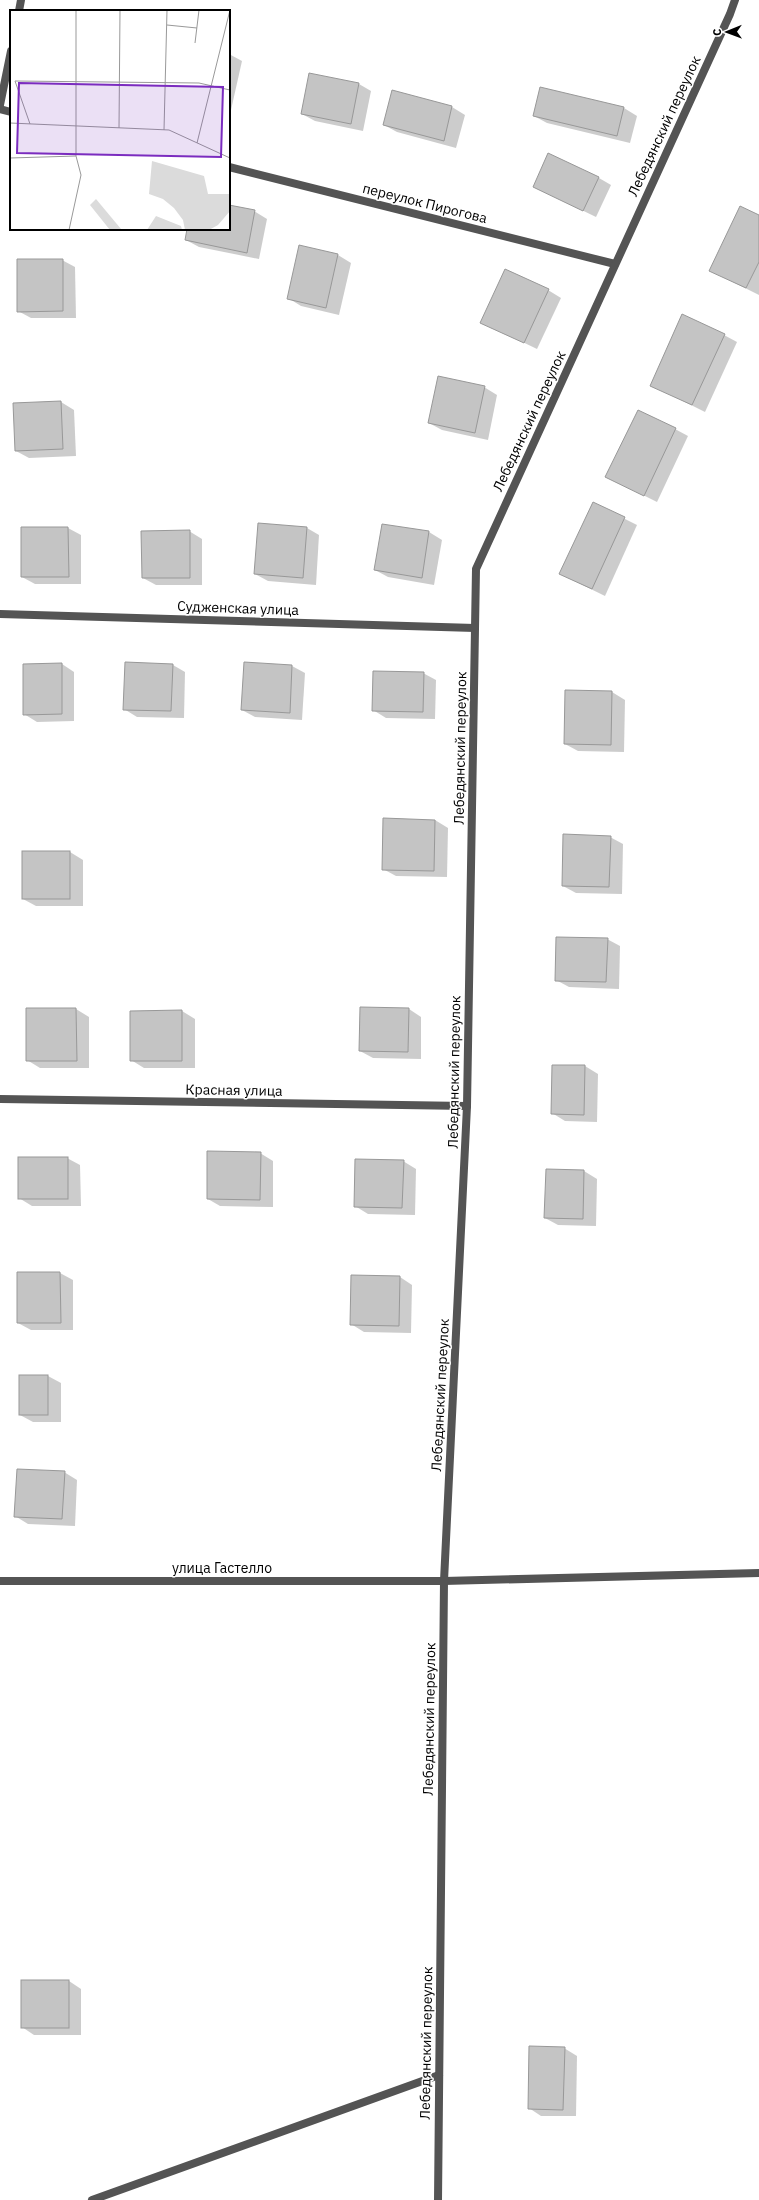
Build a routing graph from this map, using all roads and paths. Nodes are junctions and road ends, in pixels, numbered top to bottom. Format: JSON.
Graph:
{"nodes":[{"id":1,"x":21,"y":0,"type":"edge"},
{"id":2,"x":735,"y":0,"type":"edge"},
{"id":3,"x":19,"y":10,"type":"edge"},
{"id":4,"x":10,"y":55,"type":"edge"},
{"id":5,"x":0,"y":105,"type":"edge"},
{"id":6,"x":0,"y":109,"type":"edge"},
{"id":7,"x":10,"y":112,"type":"edge"},
{"id":8,"x":230,"y":167,"type":"edge"},
{"id":9,"x":615,"y":264,"type":"junction"},
{"id":10,"x":0,"y":614,"type":"edge"},
{"id":11,"x":475,"y":628,"type":"junction"},
{"id":12,"x":0,"y":1099,"type":"edge"},
{"id":13,"x":467,"y":1106,"type":"junction"},
{"id":14,"x":759,"y":1573,"type":"edge"},
{"id":15,"x":0,"y":1581,"type":"edge"},
{"id":16,"x":444,"y":1581,"type":"junction"},
{"id":17,"x":439,"y":2075,"type":"junction"},
{"id":18,"x":92,"y":2200,"type":"edge"},
{"id":19,"x":438,"y":2200,"type":"edge"}],
"edges":[{"from":1,"to":3,"type":"street"},
{"from":2,"to":9,"type":"street","name":"Лебедянский переулок"},
{"from":4,"to":5,"type":"street"},
{"from":6,"to":7,"type":"street"},
{"from":8,"to":9,"type":"street","name":"переулок Пирогова"},
{"from":9,"to":11,"type":"street","name":"Лебедянский переулок"},
{"from":10,"to":11,"type":"street","name":"Судженская улица"},
{"from":11,"to":13,"type":"street","name":"Лебедянский переулок"},
{"from":12,"to":13,"type":"street","name":"Красная улица"},
{"from":13,"to":16,"type":"street","name":"Лебедянский переулок"},
{"from":14,"to":16,"type":"street","name":"улица Гастелло"},
{"from":15,"to":16,"type":"street","name":"улица Гастелло"},
{"from":16,"to":17,"type":"street","name":"Лебедянский переулок"},
{"from":17,"to":18,"type":"street"},
{"from":17,"to":19,"type":"street","name":"Лебедянский переулок"}]}
